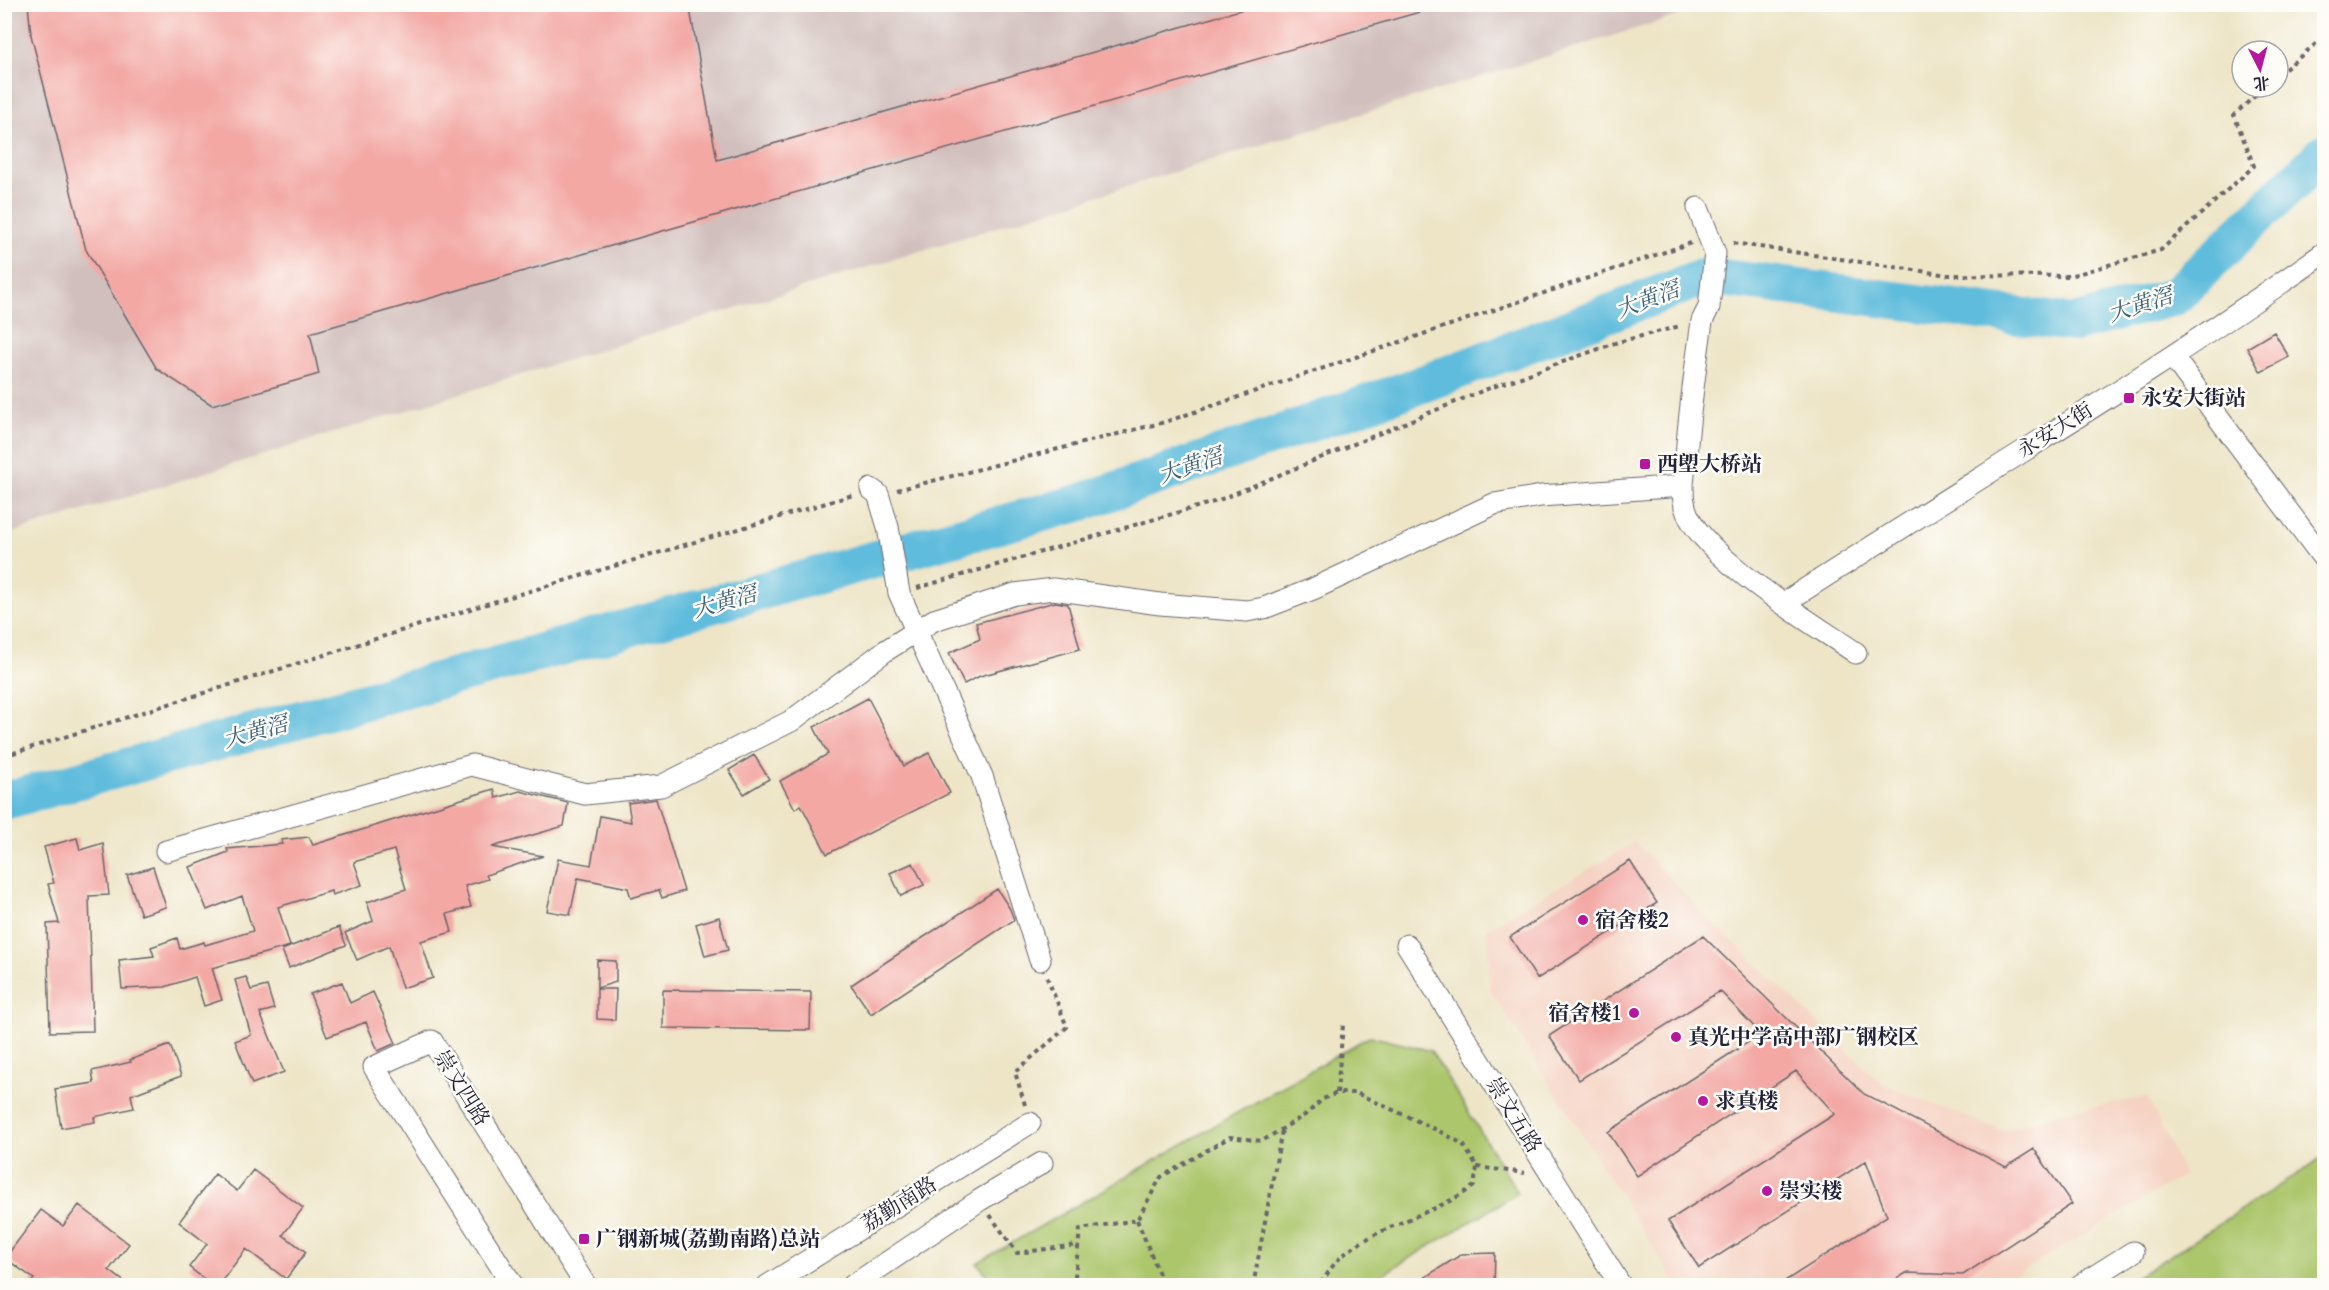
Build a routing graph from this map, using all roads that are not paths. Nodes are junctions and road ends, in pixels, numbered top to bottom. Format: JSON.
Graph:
{"nodes":[{"id":1,"x":1698,"y":208,"type":"dead end"},
{"id":2,"x":2325,"y":253,"type":"edge"},
{"id":3,"x":2172,"y":356,"type":"junction"},
{"id":4,"x":1683,"y":486,"type":"junction"},
{"id":5,"x":875,"y":492,"type":"road end"},
{"id":6,"x":2325,"y":559,"type":"edge"},
{"id":7,"x":1784,"y":603,"type":"junction"},
{"id":8,"x":915,"y":630,"type":"junction"},
{"id":9,"x":1856,"y":653,"type":"dead end"},
{"id":10,"x":166,"y":851,"type":"dead end"},
{"id":11,"x":1407,"y":945,"type":"dead end"},
{"id":12,"x":1040,"y":960,"type":"road end"},
{"id":13,"x":1030,"y":1123,"type":"road end"},
{"id":14,"x":1042,"y":1163,"type":"dead end"},
{"id":15,"x":2133,"y":1252,"type":"dead end"},
{"id":16,"x":513,"y":1286,"type":"edge"},
{"id":17,"x":586,"y":1286,"type":"edge"},
{"id":18,"x":767,"y":1286,"type":"edge"},
{"id":19,"x":852,"y":1286,"type":"edge"},
{"id":20,"x":1621,"y":1286,"type":"edge"},
{"id":21,"x":2079,"y":1286,"type":"edge"}],
"edges":[{"from":1,"to":4,"type":"street"},
{"from":2,"to":3,"type":"street","name":"永安大街"},
{"from":3,"to":6,"type":"street"},
{"from":3,"to":7,"type":"street","name":"永安大街"},
{"from":4,"to":7,"type":"street"},
{"from":4,"to":8,"type":"street"},
{"from":5,"to":8,"type":"street"},
{"from":7,"to":9,"type":"street"},
{"from":8,"to":10,"type":"street"},
{"from":8,"to":12,"type":"street"},
{"from":11,"to":20,"type":"street","name":"崇文五路"},
{"from":13,"to":18,"type":"street","name":"荔勤南路"},
{"from":14,"to":19,"type":"street","name":"荔勤南路"},
{"from":15,"to":21,"type":"street"},
{"from":16,"to":17,"type":"street","name":"崇文四路"}]}
